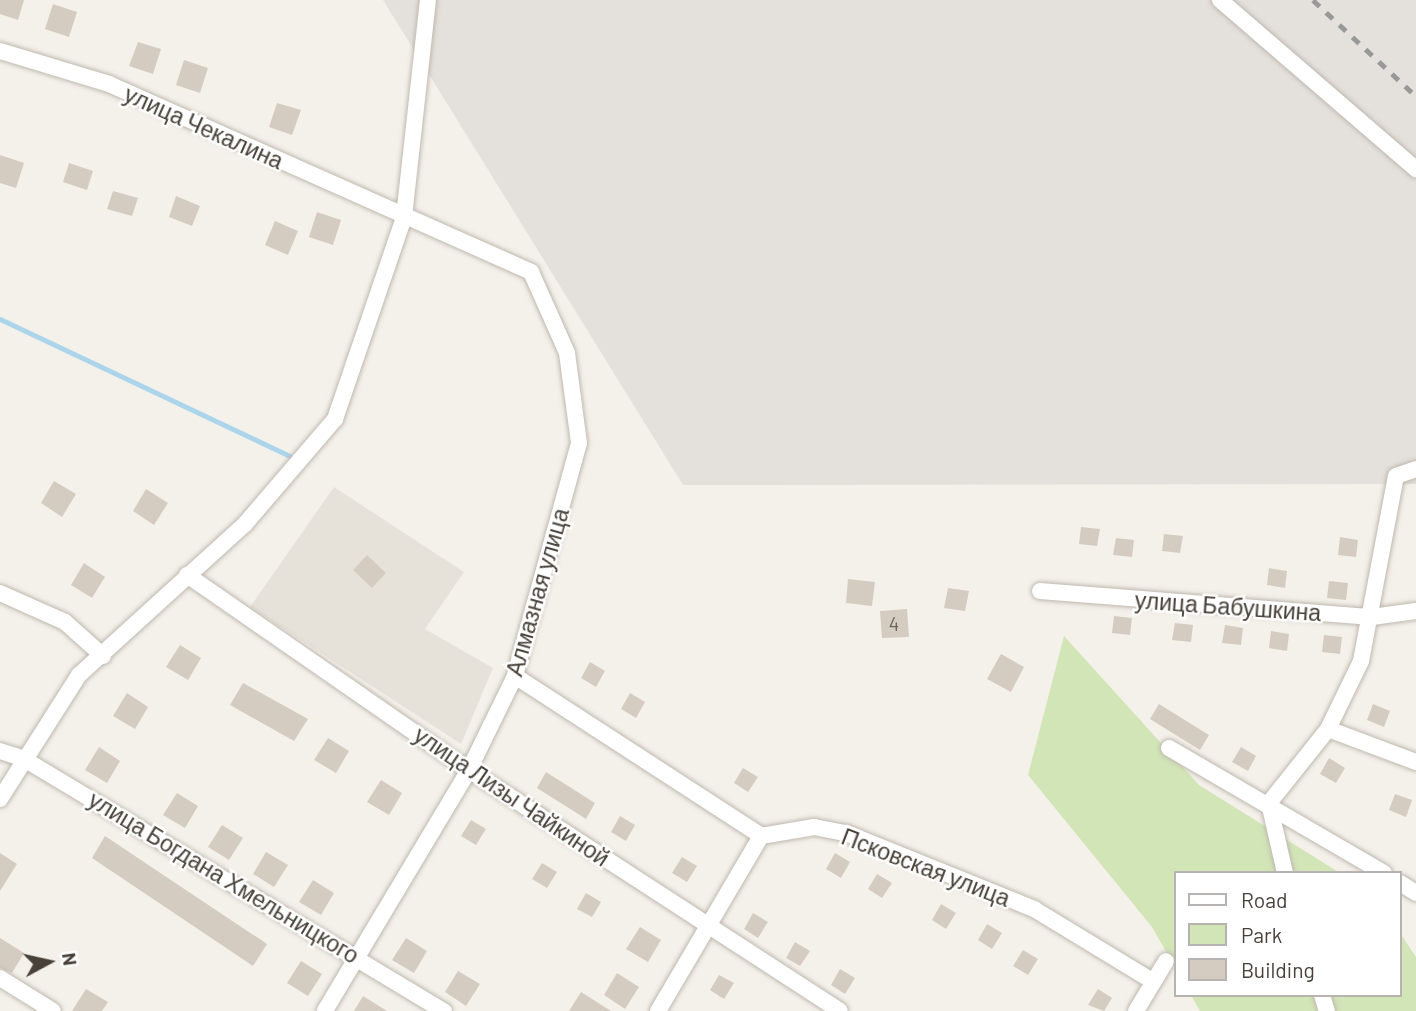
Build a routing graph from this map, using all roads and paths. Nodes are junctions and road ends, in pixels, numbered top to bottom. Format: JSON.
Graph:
{"nodes":[{"id":1,"x":428,"y":0,"type":"edge"},
{"id":2,"x":1220,"y":0,"type":"edge"},
{"id":3,"x":0,"y":51,"type":"edge"},
{"id":4,"x":1416,"y":169,"type":"edge"},
{"id":5,"x":404,"y":217,"type":"junction"},
{"id":6,"x":1416,"y":469,"type":"edge"},
{"id":7,"x":187,"y":575,"type":"junction"},
{"id":8,"x":1040,"y":591,"type":"dead end"},
{"id":9,"x":0,"y":593,"type":"edge"},
{"id":10,"x":1416,"y":611,"type":"edge"},
{"id":11,"x":1372,"y":617,"type":"junction"},
{"id":12,"x":103,"y":656,"type":"junction"},
{"id":13,"x":515,"y":676,"type":"junction"},
{"id":14,"x":1328,"y":729,"type":"junction"},
{"id":15,"x":1169,"y":748,"type":"dead end"},
{"id":16,"x":0,"y":751,"type":"edge"},
{"id":17,"x":24,"y":759,"type":"junction"},
{"id":18,"x":1416,"y":762,"type":"edge"},
{"id":19,"x":469,"y":769,"type":"junction"},
{"id":20,"x":0,"y":799,"type":"edge"},
{"id":21,"x":1269,"y":803,"type":"junction"},
{"id":22,"x":761,"y":836,"type":"junction"},
{"id":23,"x":1285,"y":871,"type":"edge"},
{"id":24,"x":1381,"y":871,"type":"edge"},
{"id":25,"x":707,"y":925,"type":"junction"},
{"id":26,"x":356,"y":956,"type":"junction"},
{"id":27,"x":1166,"y":961,"type":"dead end"},
{"id":28,"x":0,"y":978,"type":"edge"},
{"id":29,"x":1154,"y":982,"type":"junction"},
{"id":30,"x":53,"y":1011,"type":"edge"},
{"id":31,"x":325,"y":1011,"type":"edge"},
{"id":32,"x":444,"y":1011,"type":"edge"},
{"id":33,"x":658,"y":1011,"type":"edge"},
{"id":34,"x":840,"y":1011,"type":"edge"},
{"id":35,"x":1136,"y":1011,"type":"edge"}],
"edges":[{"from":1,"to":5,"type":"street"},
{"from":2,"to":4,"type":"street"},
{"from":3,"to":5,"type":"street","name":"улица Чекалина"},
{"from":5,"to":7,"type":"street"},
{"from":5,"to":13,"type":"street","name":"Алмазная улица"},
{"from":6,"to":11,"type":"street"},
{"from":7,"to":12,"type":"street"},
{"from":7,"to":19,"type":"street","name":"улица Лизы Чайкиной"},
{"from":8,"to":11,"type":"street","name":"улица Бабушкина"},
{"from":9,"to":12,"type":"street"},
{"from":10,"to":11,"type":"street","name":"улица Бабушкина"},
{"from":11,"to":14,"type":"street"},
{"from":12,"to":17,"type":"street"},
{"from":13,"to":19,"type":"street","name":"Алмазная улица"},
{"from":13,"to":22,"type":"street"},
{"from":14,"to":18,"type":"street"},
{"from":14,"to":21,"type":"street"},
{"from":15,"to":21,"type":"street"},
{"from":16,"to":17,"type":"street","name":"улица Богдана Хмельницкого"},
{"from":17,"to":20,"type":"street"},
{"from":17,"to":26,"type":"street","name":"улица Богдана Хмельницкого"},
{"from":19,"to":25,"type":"street","name":"улица Лизы Чайкиной"},
{"from":19,"to":26,"type":"street","name":"Алмазная улица"},
{"from":21,"to":23,"type":"street"},
{"from":21,"to":24,"type":"street"},
{"from":22,"to":25,"type":"street"},
{"from":22,"to":29,"type":"street","name":"Псковская улица"},
{"from":25,"to":33,"type":"street"},
{"from":25,"to":34,"type":"street","name":"улица Лизы Чайкиной"},
{"from":26,"to":31,"type":"street","name":"Алмазная улица"},
{"from":26,"to":32,"type":"street","name":"улица Богдана Хмельницкого"},
{"from":27,"to":29,"type":"street"},
{"from":28,"to":30,"type":"street"},
{"from":29,"to":35,"type":"street"}]}
